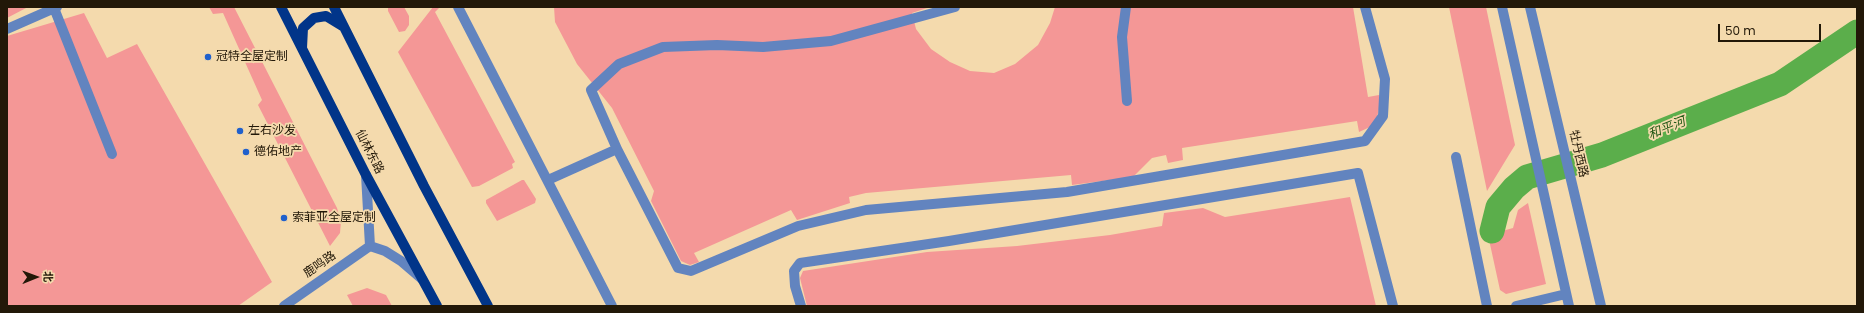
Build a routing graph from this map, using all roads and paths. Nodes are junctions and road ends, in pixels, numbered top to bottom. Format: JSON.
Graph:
{"nodes":[{"id":1,"x":281,"y":7,"type":"edge"},
{"id":2,"x":334,"y":7,"type":"edge"},
{"id":3,"x":458,"y":7,"type":"edge"},
{"id":4,"x":955,"y":7,"type":"edge"},
{"id":5,"x":1126,"y":7,"type":"edge"},
{"id":6,"x":1365,"y":7,"type":"edge"},
{"id":7,"x":1502,"y":7,"type":"edge"},
{"id":8,"x":1530,"y":7,"type":"edge"},
{"id":9,"x":56,"y":8,"type":"edge"},
{"id":10,"x":42,"y":10,"type":"edge"},
{"id":11,"x":344,"y":28,"type":"junction"},
{"id":12,"x":7,"y":29,"type":"edge"},
{"id":13,"x":302,"y":48,"type":"junction"},
{"id":14,"x":1127,"y":102,"type":"dead end"},
{"id":15,"x":616,"y":149,"type":"junction"},
{"id":16,"x":112,"y":154,"type":"dead end"},
{"id":17,"x":1456,"y":158,"type":"dead end"},
{"id":18,"x":366,"y":175,"type":"junction"},
{"id":19,"x":548,"y":180,"type":"junction"},
{"id":20,"x":370,"y":246,"type":"junction"},
{"id":21,"x":423,"y":280,"type":"junction"},
{"id":22,"x":1566,"y":294,"type":"junction"},
{"id":23,"x":284,"y":306,"type":"edge"},
{"id":24,"x":437,"y":306,"type":"edge"},
{"id":25,"x":488,"y":306,"type":"edge"},
{"id":26,"x":612,"y":306,"type":"edge"},
{"id":27,"x":801,"y":306,"type":"edge"},
{"id":28,"x":1393,"y":306,"type":"edge"},
{"id":29,"x":1487,"y":306,"type":"edge"},
{"id":30,"x":1516,"y":306,"type":"edge"},
{"id":31,"x":1569,"y":306,"type":"edge"},
{"id":32,"x":1601,"y":306,"type":"edge"}],
"edges":[{"from":1,"to":13,"type":"main road","name":"仙林东路"},
{"from":2,"to":11,"type":"main road"},
{"from":3,"to":19,"type":"street"},
{"from":4,"to":15,"type":"street"},
{"from":5,"to":14,"type":"street"},
{"from":6,"to":15,"type":"street"},
{"from":7,"to":22,"type":"street"},
{"from":8,"to":32,"type":"street","name":"牡丹西路"},
{"from":9,"to":10,"type":"street"},
{"from":9,"to":16,"type":"street"},
{"from":10,"to":12,"type":"street"},
{"from":11,"to":13,"type":"main road"},
{"from":11,"to":25,"type":"main road"},
{"from":13,"to":18,"type":"main road","name":"仙林东路"},
{"from":15,"to":19,"type":"street"},
{"from":17,"to":29,"type":"street"},
{"from":18,"to":20,"type":"street"},
{"from":18,"to":21,"type":"main road","name":"仙林东路"},
{"from":19,"to":26,"type":"street"},
{"from":20,"to":21,"type":"street"},
{"from":20,"to":23,"type":"street","name":"鹿鸣路"},
{"from":21,"to":24,"type":"main road","name":"仙林东路"},
{"from":22,"to":30,"type":"street"},
{"from":22,"to":31,"type":"street"},
{"from":27,"to":28,"type":"street"}]}
